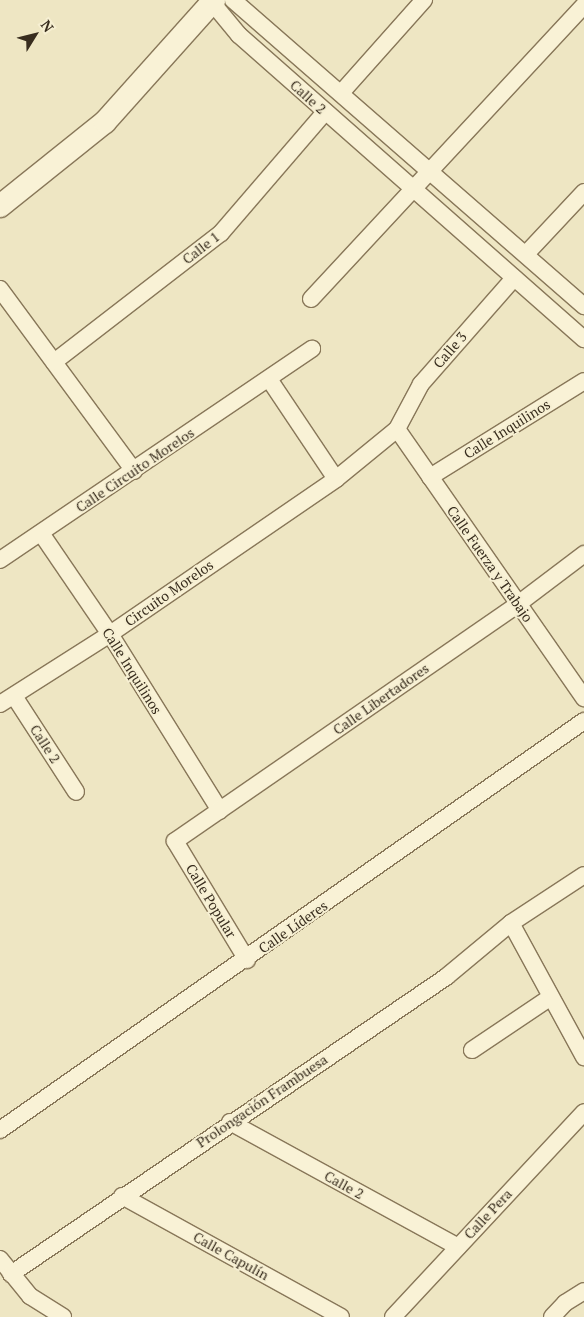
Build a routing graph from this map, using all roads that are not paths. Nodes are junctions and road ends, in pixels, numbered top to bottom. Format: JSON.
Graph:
{"nodes":[{"id":1,"x":233,"y":0,"type":"edge"},
{"id":2,"x":424,"y":0,"type":"edge"},
{"id":3,"x":212,"y":1,"type":"edge"},
{"id":4,"x":584,"y":5,"type":"edge"},
{"id":5,"x":341,"y":93,"type":"junction"},
{"id":6,"x":325,"y":112,"type":"junction"},
{"id":7,"x":432,"y":172,"type":"junction"},
{"id":8,"x":412,"y":189,"type":"junction"},
{"id":9,"x":584,"y":192,"type":"edge"},
{"id":10,"x":0,"y":206,"type":"edge"},
{"id":11,"x":526,"y":254,"type":"junction"},
{"id":12,"x":514,"y":278,"type":"junction"},
{"id":13,"x":0,"y":289,"type":"edge"},
{"id":14,"x":311,"y":299,"type":"dead end"},
{"id":15,"x":584,"y":306,"type":"edge"},
{"id":16,"x":584,"y":339,"type":"edge"},
{"id":17,"x":312,"y":349,"type":"dead end"},
{"id":18,"x":54,"y":362,"type":"junction"},
{"id":19,"x":269,"y":380,"type":"junction"},
{"id":20,"x":584,"y":381,"type":"edge"},
{"id":21,"x":397,"y":429,"type":"junction"},
{"id":22,"x":134,"y":472,"type":"junction"},
{"id":23,"x":430,"y":477,"type":"junction"},
{"id":24,"x":336,"y":478,"type":"junction"},
{"id":25,"x":41,"y":533,"type":"junction"},
{"id":26,"x":584,"y":554,"type":"edge"},
{"id":27,"x":0,"y":560,"type":"edge"},
{"id":28,"x":518,"y":604,"type":"junction"},
{"id":29,"x":110,"y":634,"type":"junction"},
{"id":30,"x":584,"y":698,"type":"edge"},
{"id":31,"x":7,"y":700,"type":"edge"},
{"id":32,"x":584,"y":721,"type":"edge"},
{"id":33,"x":76,"y":792,"type":"dead end"},
{"id":34,"x":220,"y":811,"type":"junction"},
{"id":35,"x":175,"y":841,"type":"joint"},
{"id":36,"x":584,"y":875,"type":"edge"},
{"id":37,"x":511,"y":923,"type":"junction"},
{"id":38,"x":247,"y":960,"type":"junction"},
{"id":39,"x":552,"y":997,"type":"junction"},
{"id":40,"x":472,"y":1050,"type":"dead end"},
{"id":41,"x":584,"y":1057,"type":"edge"},
{"id":42,"x":584,"y":1112,"type":"edge"},
{"id":43,"x":230,"y":1122,"type":"junction"},
{"id":44,"x":0,"y":1130,"type":"edge"},
{"id":45,"x":122,"y":1196,"type":"junction"},
{"id":46,"x":458,"y":1247,"type":"junction"},
{"id":47,"x":0,"y":1259,"type":"edge"},
{"id":48,"x":11,"y":1274,"type":"junction"},
{"id":49,"x":584,"y":1291,"type":"edge"},
{"id":50,"x":56,"y":1315,"type":"edge"},
{"id":51,"x":340,"y":1317,"type":"edge"},
{"id":52,"x":394,"y":1317,"type":"edge"},
{"id":53,"x":552,"y":1317,"type":"edge"}],
"edges":[{"from":1,"to":5,"type":"street","name":"Calle 2"},
{"from":2,"to":5,"type":"street"},
{"from":3,"to":6,"type":"street","name":"Calle 2"},
{"from":3,"to":10,"type":"main road"},
{"from":4,"to":7,"type":"street"},
{"from":5,"to":7,"type":"street","name":"Calle 2"},
{"from":6,"to":8,"type":"street","name":"Calle 2"},
{"from":6,"to":18,"type":"street","name":"Calle 1"},
{"from":7,"to":8,"type":"street"},
{"from":7,"to":11,"type":"street","name":"Calle 2"},
{"from":8,"to":12,"type":"street","name":"Calle 2"},
{"from":8,"to":14,"type":"street"},
{"from":9,"to":11,"type":"street"},
{"from":11,"to":15,"type":"street","name":"Calle 2"},
{"from":12,"to":16,"type":"street","name":"Calle 2"},
{"from":12,"to":21,"type":"street","name":"Calle 3"},
{"from":13,"to":18,"type":"street"},
{"from":17,"to":19,"type":"street","name":"Calle Circuito Morelos"},
{"from":18,"to":22,"type":"street"},
{"from":19,"to":22,"type":"street","name":"Calle Circuito Morelos"},
{"from":19,"to":24,"type":"street"},
{"from":20,"to":23,"type":"street","name":"Calle Inquilinos"},
{"from":21,"to":23,"type":"street","name":"Calle Fuerza y Trabajo"},
{"from":21,"to":24,"type":"street","name":"Circuito Morelos"},
{"from":22,"to":25,"type":"street","name":"Calle Circuito Morelos"},
{"from":23,"to":28,"type":"street","name":"Calle Fuerza y Trabajo"},
{"from":24,"to":29,"type":"street","name":"Circuito Morelos"},
{"from":25,"to":27,"type":"street","name":"Calle Circuito Morelos"},
{"from":25,"to":29,"type":"street","name":"Calle Inquilinos"},
{"from":26,"to":28,"type":"street","name":"Calle Libertadores"},
{"from":28,"to":30,"type":"street","name":"Calle Fuerza y Trabajo"},
{"from":28,"to":34,"type":"street","name":"Calle Libertadores"},
{"from":29,"to":31,"type":"street","name":"Circuito Morelos"},
{"from":29,"to":34,"type":"street","name":"Calle Inquilinos"},
{"from":31,"to":33,"type":"street","name":"Calle 2"},
{"from":32,"to":38,"type":"street","name":"Calle Líderes"},
{"from":34,"to":35,"type":"street","name":"Calle Libertadores"},
{"from":35,"to":38,"type":"street","name":"Calle Popular"},
{"from":36,"to":37,"type":"street","name":"Prolongación Frambuesa"},
{"from":37,"to":39,"type":"street"},
{"from":37,"to":43,"type":"street","name":"Prolongación Frambuesa"},
{"from":38,"to":44,"type":"street","name":"Calle Líderes"},
{"from":39,"to":40,"type":"street"},
{"from":39,"to":41,"type":"street"},
{"from":42,"to":46,"type":"street","name":"Calle Pera"},
{"from":43,"to":45,"type":"street","name":"Prolongación Frambuesa"},
{"from":43,"to":46,"type":"street","name":"Calle 2"},
{"from":45,"to":48,"type":"street","name":"Prolongación Frambuesa"},
{"from":45,"to":51,"type":"street","name":"Calle Capulín"},
{"from":46,"to":52,"type":"street","name":"Calle Pera"},
{"from":47,"to":48,"type":"street"},
{"from":48,"to":50,"type":"street"},
{"from":49,"to":53,"type":"street"}]}
